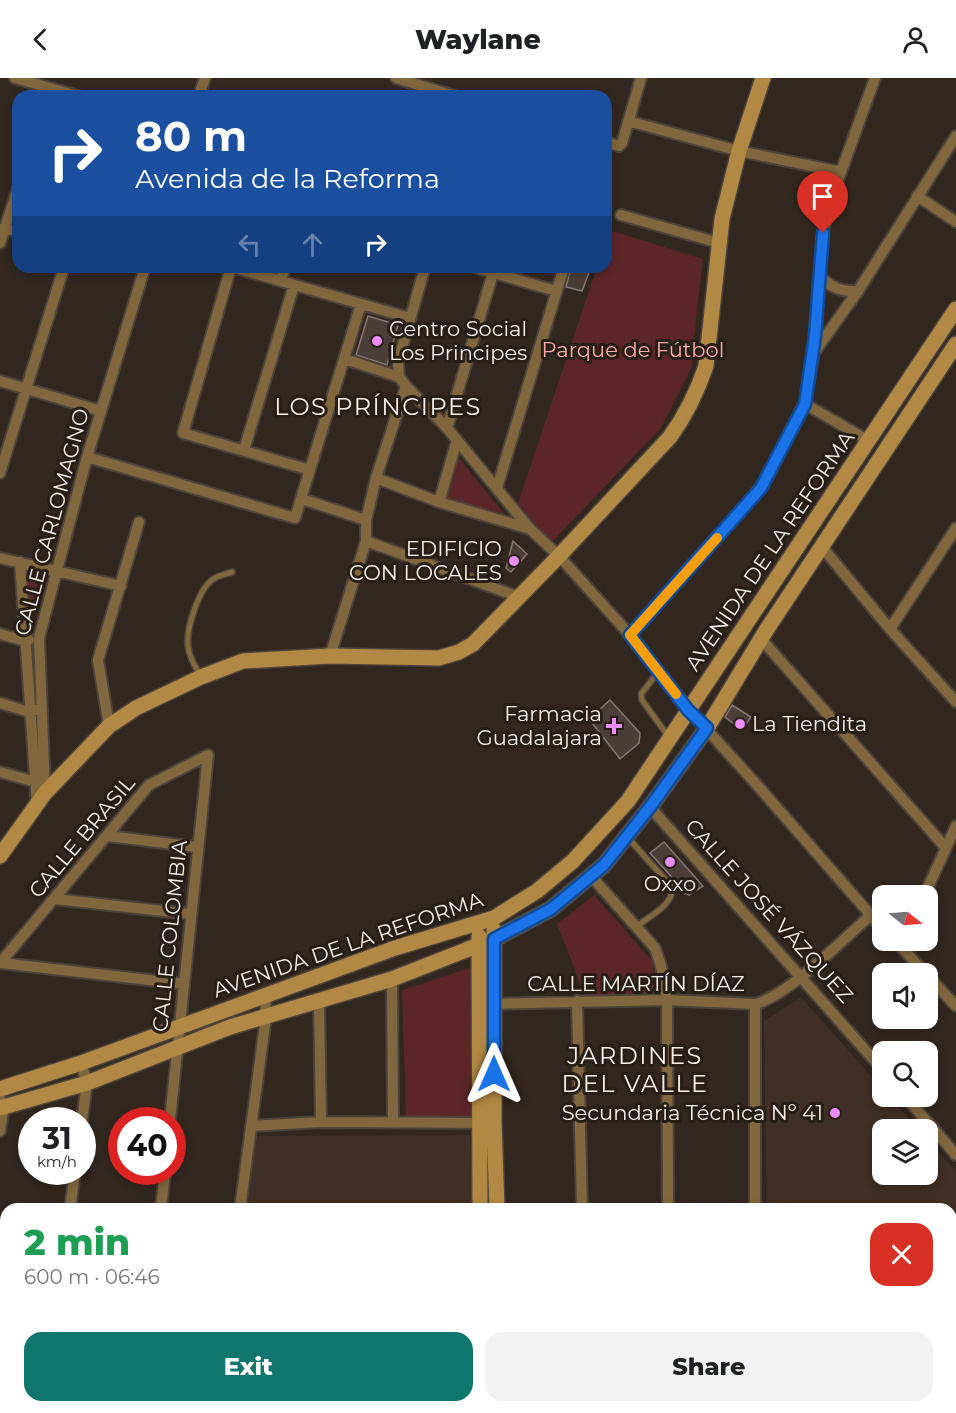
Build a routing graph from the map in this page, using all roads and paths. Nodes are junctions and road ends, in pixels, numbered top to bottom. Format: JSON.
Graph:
{"nodes":[{"id":1,"x":15,"y":78,"type":"edge"},
{"id":2,"x":396,"y":78,"type":"edge"},
{"id":3,"x":641,"y":78,"type":"edge"},
{"id":4,"x":763,"y":78,"type":"edge"},
{"id":5,"x":875,"y":78,"type":"edge"},
{"id":6,"x":45,"y":90,"type":"edge"},
{"id":7,"x":435,"y":90,"type":"edge"},
{"id":8,"x":628,"y":121,"type":"junction"},
{"id":9,"x":956,"y":136,"type":"edge"},
{"id":10,"x":612,"y":144,"type":"edge"},
{"id":11,"x":739,"y":152,"type":"junction"},
{"id":12,"x":841,"y":172,"type":"junction"},
{"id":13,"x":917,"y":196,"type":"junction"},
{"id":14,"x":12,"y":203,"type":"edge"},
{"id":15,"x":621,"y":215,"type":"dead end"},
{"id":16,"x":956,"y":222,"type":"edge"},
{"id":17,"x":2,"y":229,"type":"edge"},
{"id":18,"x":0,"y":243,"type":"edge"},
{"id":19,"x":720,"y":243,"type":"junction"},
{"id":20,"x":62,"y":273,"type":"edge"},
{"id":21,"x":143,"y":273,"type":"edge"},
{"id":22,"x":230,"y":273,"type":"edge"},
{"id":23,"x":253,"y":273,"type":"edge"},
{"id":24,"x":283,"y":273,"type":"edge"},
{"id":25,"x":423,"y":273,"type":"edge"},
{"id":26,"x":493,"y":273,"type":"joint"},
{"id":27,"x":562,"y":273,"type":"edge"},
{"id":28,"x":820,"y":276,"type":"junction"},
{"id":29,"x":281,"y":281,"type":"junction"},
{"id":30,"x":294,"y":285,"type":"junction"},
{"id":31,"x":556,"y":291,"type":"junction"},
{"id":32,"x":858,"y":291,"type":"junction"},
{"id":33,"x":361,"y":304,"type":"junction"},
{"id":34,"x":956,"y":309,"type":"edge"},
{"id":35,"x":410,"y":318,"type":"junction"},
{"id":36,"x":956,"y":344,"type":"edge"},
{"id":37,"x":813,"y":355,"type":"junction"},
{"id":38,"x":345,"y":359,"type":"junction"},
{"id":39,"x":399,"y":377,"type":"junction"},
{"id":40,"x":0,"y":381,"type":"edge"},
{"id":41,"x":406,"y":386,"type":"junction"},
{"id":42,"x":26,"y":389,"type":"junction"},
{"id":43,"x":805,"y":404,"type":"junction"},
{"id":44,"x":101,"y":411,"type":"junction"},
{"id":45,"x":447,"y":428,"type":"junction"},
{"id":46,"x":458,"y":440,"type":"junction"},
{"id":47,"x":869,"y":441,"type":"junction"},
{"id":48,"x":244,"y":450,"type":"junction"},
{"id":49,"x":87,"y":457,"type":"junction"},
{"id":50,"x":310,"y":470,"type":"junction"},
{"id":51,"x":0,"y":473,"type":"edge"},
{"id":52,"x":376,"y":478,"type":"junction"},
{"id":53,"x":497,"y":488,"type":"junction"},
{"id":54,"x":302,"y":500,"type":"junction"},
{"id":55,"x":439,"y":502,"type":"junction"},
{"id":56,"x":366,"y":520,"type":"junction"},
{"id":57,"x":139,"y":522,"type":"dead end"},
{"id":58,"x":956,"y":528,"type":"edge"},
{"id":59,"x":530,"y":529,"type":"junction"},
{"id":60,"x":366,"y":541,"type":"junction"},
{"id":61,"x":822,"y":547,"type":"junction"},
{"id":62,"x":559,"y":556,"type":"junction"},
{"id":63,"x":0,"y":558,"type":"edge"},
{"id":64,"x":20,"y":562,"type":"junction"},
{"id":65,"x":56,"y":570,"type":"junction"},
{"id":66,"x":232,"y":572,"type":"dead end"},
{"id":67,"x":121,"y":586,"type":"junction"},
{"id":68,"x":519,"y":597,"type":"junction"},
{"id":69,"x":890,"y":629,"type":"junction"},
{"id":70,"x":0,"y":634,"type":"edge"},
{"id":71,"x":630,"y":635,"type":"junction"},
{"id":72,"x":39,"y":638,"type":"junction"},
{"id":73,"x":762,"y":640,"type":"junction"},
{"id":74,"x":25,"y":641,"type":"junction"},
{"id":75,"x":330,"y":656,"type":"junction"},
{"id":76,"x":658,"y":671,"type":"junction"},
{"id":77,"x":201,"y":677,"type":"junction"},
{"id":78,"x":956,"y":702,"type":"edge"},
{"id":79,"x":0,"y":703,"type":"edge"},
{"id":80,"x":42,"y":708,"type":"junction"},
{"id":81,"x":688,"y":710,"type":"junction"},
{"id":82,"x":29,"y":712,"type":"junction"},
{"id":83,"x":109,"y":726,"type":"junction"},
{"id":84,"x":707,"y":728,"type":"junction"},
{"id":85,"x":669,"y":738,"type":"junction"},
{"id":86,"x":208,"y":755,"type":"joint"},
{"id":87,"x":0,"y":772,"type":"edge"},
{"id":88,"x":39,"y":794,"type":"junction"},
{"id":89,"x":650,"y":807,"type":"junction"},
{"id":90,"x":956,"y":826,"type":"edge"},
{"id":91,"x":108,"y":836,"type":"junction"},
{"id":92,"x":626,"y":836,"type":"junction"},
{"id":93,"x":197,"y":847,"type":"junction"},
{"id":94,"x":946,"y":848,"type":"junction"},
{"id":95,"x":3,"y":849,"type":"edge"},
{"id":96,"x":591,"y":876,"type":"junction"},
{"id":97,"x":929,"y":885,"type":"edge"},
{"id":98,"x":55,"y":899,"type":"junction"},
{"id":99,"x":190,"y":914,"type":"junction"},
{"id":100,"x":870,"y":916,"type":"joint"},
{"id":101,"x":494,"y":918,"type":"junction"},
{"id":102,"x":479,"y":924,"type":"junction"},
{"id":103,"x":636,"y":927,"type":"junction"},
{"id":104,"x":494,"y":939,"type":"junction"},
{"id":105,"x":479,"y":945,"type":"junction"},
{"id":106,"x":907,"y":951,"type":"edge"},
{"id":107,"x":0,"y":963,"type":"edge"},
{"id":108,"x":917,"y":963,"type":"edge"},
{"id":109,"x":801,"y":976,"type":"junction"},
{"id":110,"x":392,"y":979,"type":"junction"},
{"id":111,"x":184,"y":984,"type":"junction"},
{"id":112,"x":938,"y":987,"type":"edge"},
{"id":113,"x":265,"y":996,"type":"junction"},
{"id":114,"x":667,"y":1000,"type":"junction"},
{"id":115,"x":577,"y":1001,"type":"junction"},
{"id":116,"x":319,"y":1002,"type":"junction"},
{"id":117,"x":487,"y":1004,"type":"junction"},
{"id":118,"x":755,"y":1004,"type":"junction"},
{"id":119,"x":956,"y":1006,"type":"edge"},
{"id":120,"x":266,"y":1017,"type":"junction"},
{"id":121,"x":181,"y":1025,"type":"junction"},
{"id":122,"x":178,"y":1046,"type":"junction"},
{"id":123,"x":872,"y":1058,"type":"edge"},
{"id":124,"x":81,"y":1063,"type":"junction"},
{"id":125,"x":87,"y":1083,"type":"junction"},
{"id":126,"x":0,"y":1089,"type":"edge"},
{"id":127,"x":1,"y":1105,"type":"edge"},
{"id":128,"x":84,"y":1107,"type":"edge"},
{"id":129,"x":171,"y":1107,"type":"edge"},
{"id":130,"x":915,"y":1107,"type":"edge"},
{"id":131,"x":321,"y":1122,"type":"junction"},
{"id":132,"x":393,"y":1122,"type":"junction"},
{"id":133,"x":481,"y":1123,"type":"junction"},
{"id":134,"x":251,"y":1126,"type":"junction"},
{"id":135,"x":0,"y":1131,"type":"edge"},
{"id":136,"x":956,"y":1155,"type":"edge"},
{"id":137,"x":73,"y":1185,"type":"edge"},
{"id":138,"x":163,"y":1185,"type":"edge"},
{"id":139,"x":71,"y":1203,"type":"edge"},
{"id":140,"x":161,"y":1203,"type":"edge"},
{"id":141,"x":241,"y":1203,"type":"edge"},
{"id":142,"x":480,"y":1203,"type":"edge"},
{"id":143,"x":497,"y":1203,"type":"edge"},
{"id":144,"x":582,"y":1203,"type":"edge"},
{"id":145,"x":668,"y":1203,"type":"edge"},
{"id":146,"x":755,"y":1203,"type":"edge"}],
"edges":[{"from":1,"to":6,"type":"street"},
{"from":2,"to":7,"type":"street"},
{"from":3,"to":8,"type":"street"},
{"from":4,"to":11,"type":"main road"},
{"from":5,"to":12,"type":"street"},
{"from":8,"to":10,"type":"street"},
{"from":8,"to":11,"type":"street"},
{"from":9,"to":13,"type":"street"},
{"from":11,"to":12,"type":"street"},
{"from":11,"to":19,"type":"main road"},
{"from":12,"to":28,"type":"street"},
{"from":13,"to":16,"type":"street"},
{"from":13,"to":32,"type":"street"},
{"from":14,"to":17,"type":"street"},
{"from":15,"to":19,"type":"street"},
{"from":17,"to":18,"type":"street"},
{"from":19,"to":62,"type":"main road"},
{"from":20,"to":42,"type":"street"},
{"from":21,"to":44,"type":"street","name":"CALLE CARLOMAGNO"},
{"from":22,"to":48,"type":"street"},
{"from":23,"to":29,"type":"street"},
{"from":24,"to":29,"type":"street"},
{"from":25,"to":35,"type":"street"},
{"from":26,"to":31,"type":"street"},
{"from":26,"to":45,"type":"street"},
{"from":27,"to":31,"type":"street"},
{"from":28,"to":32,"type":"street"},
{"from":28,"to":37,"type":"street"},
{"from":29,"to":30,"type":"street"},
{"from":30,"to":33,"type":"street"},
{"from":30,"to":48,"type":"street"},
{"from":31,"to":53,"type":"street"},
{"from":32,"to":37,"type":"street"},
{"from":33,"to":35,"type":"street"},
{"from":33,"to":38,"type":"street"},
{"from":34,"to":47,"type":"main road","name":"AVENIDA DE LA REFORMA"},
{"from":35,"to":39,"type":"street"},
{"from":36,"to":61,"type":"main road","name":"AVENIDA DE LA REFORMA"},
{"from":37,"to":43,"type":"street"},
{"from":38,"to":39,"type":"street"},
{"from":38,"to":50,"type":"street"},
{"from":39,"to":41,"type":"street"},
{"from":40,"to":42,"type":"street"},
{"from":41,"to":45,"type":"street"},
{"from":41,"to":52,"type":"street"},
{"from":42,"to":44,"type":"street"},
{"from":42,"to":51,"type":"street"},
{"from":43,"to":47,"type":"street"},
{"from":43,"to":71,"type":"street"},
{"from":44,"to":49,"type":"street","name":"CALLE CARLOMAGNO"},
{"from":45,"to":46,"type":"street"},
{"from":46,"to":53,"type":"street"},
{"from":46,"to":55,"type":"street"},
{"from":47,"to":81,"type":"main road","name":"AVENIDA DE LA REFORMA"},
{"from":48,"to":50,"type":"street"},
{"from":49,"to":54,"type":"street"},
{"from":49,"to":65,"type":"street","name":"CALLE CARLOMAGNO"},
{"from":50,"to":54,"type":"street"},
{"from":52,"to":55,"type":"street"},
{"from":52,"to":56,"type":"street"},
{"from":53,"to":59,"type":"street"},
{"from":54,"to":56,"type":"street"},
{"from":55,"to":59,"type":"street"},
{"from":56,"to":60,"type":"street"},
{"from":57,"to":67,"type":"street"},
{"from":58,"to":69,"type":"street"},
{"from":59,"to":62,"type":"street"},
{"from":60,"to":68,"type":"street"},
{"from":60,"to":75,"type":"street"},
{"from":61,"to":69,"type":"street"},
{"from":61,"to":73,"type":"main road","name":"AVENIDA DE LA REFORMA"},
{"from":62,"to":68,"type":"main road"},
{"from":62,"to":71,"type":"street"},
{"from":63,"to":64,"type":"street"},
{"from":64,"to":65,"type":"street"},
{"from":64,"to":74,"type":"street","name":"CALLE CARLOMAGNO"},
{"from":65,"to":67,"type":"street"},
{"from":65,"to":72,"type":"street","name":"CALLE CARLOMAGNO"},
{"from":66,"to":77,"type":"lane"},
{"from":67,"to":83,"type":"street"},
{"from":68,"to":75,"type":"main road"},
{"from":69,"to":78,"type":"street"},
{"from":70,"to":74,"type":"street"},
{"from":71,"to":76,"type":"street"},
{"from":72,"to":74,"type":"street"},
{"from":72,"to":80,"type":"street","name":"CALLE CARLOMAGNO"},
{"from":73,"to":84,"type":"main road","name":"AVENIDA DE LA REFORMA"},
{"from":73,"to":94,"type":"street"},
{"from":74,"to":82,"type":"street","name":"CALLE CARLOMAGNO"},
{"from":75,"to":77,"type":"main road"},
{"from":76,"to":81,"type":"street"},
{"from":76,"to":85,"type":"lane"},
{"from":77,"to":83,"type":"main road"},
{"from":79,"to":82,"type":"street"},
{"from":80,"to":82,"type":"street"},
{"from":80,"to":88,"type":"street","name":"CALLE CARLOMAGNO"},
{"from":81,"to":84,"type":"street"},
{"from":81,"to":85,"type":"main road","name":"AVENIDA DE LA REFORMA"},
{"from":82,"to":88,"type":"street","name":"CALLE CARLOMAGNO"},
{"from":83,"to":88,"type":"main road"},
{"from":84,"to":89,"type":"main road","name":"AVENIDA DE LA REFORMA"},
{"from":84,"to":100,"type":"street"},
{"from":85,"to":101,"type":"main road","name":"AVENIDA DE LA REFORMA"},
{"from":86,"to":91,"type":"street","name":"CALLE BRASIL"},
{"from":86,"to":93,"type":"street","name":"CALLE COLOMBIA"},
{"from":87,"to":88,"type":"street"},
{"from":88,"to":95,"type":"main road"},
{"from":89,"to":92,"type":"main road","name":"AVENIDA DE LA REFORMA"},
{"from":89,"to":109,"type":"street","name":"CALLE JOSÉ VÁZQUEZ"},
{"from":90,"to":94,"type":"street"},
{"from":91,"to":93,"type":"street"},
{"from":91,"to":98,"type":"street","name":"CALLE BRASIL"},
{"from":92,"to":96,"type":"main road","name":"AVENIDA DE LA REFORMA"},
{"from":92,"to":103,"type":"lane"},
{"from":93,"to":99,"type":"street","name":"CALLE COLOMBIA"},
{"from":94,"to":97,"type":"street"},
{"from":96,"to":103,"type":"street"},
{"from":96,"to":104,"type":"main road","name":"AVENIDA DE LA REFORMA"},
{"from":98,"to":99,"type":"street"},
{"from":98,"to":107,"type":"street","name":"CALLE BRASIL"},
{"from":99,"to":111,"type":"street","name":"CALLE COLOMBIA"},
{"from":100,"to":109,"type":"street","name":"CALLE MARTÍN DÍAZ"},
{"from":101,"to":102,"type":"main road","name":"AVENIDA DE LA REFORMA"},
{"from":101,"to":104,"type":"main road"},
{"from":102,"to":105,"type":"main road"},
{"from":102,"to":113,"type":"main road","name":"AVENIDA DE LA REFORMA"},
{"from":103,"to":114,"type":"street"},
{"from":104,"to":105,"type":"main road","name":"AVENIDA DE LA REFORMA"},
{"from":104,"to":117,"type":"main road"},
{"from":105,"to":110,"type":"main road","name":"AVENIDA DE LA REFORMA"},
{"from":105,"to":117,"type":"main road"},
{"from":106,"to":108,"type":"street"},
{"from":107,"to":111,"type":"street"},
{"from":109,"to":118,"type":"street","name":"CALLE MARTÍN DÍAZ"},
{"from":109,"to":123,"type":"street","name":"CALLE JOSÉ VÁZQUEZ"},
{"from":110,"to":116,"type":"main road","name":"AVENIDA DE LA REFORMA"},
{"from":110,"to":132,"type":"street"},
{"from":111,"to":121,"type":"street","name":"CALLE COLOMBIA"},
{"from":112,"to":119,"type":"street"},
{"from":113,"to":120,"type":"street"},
{"from":113,"to":121,"type":"main road","name":"AVENIDA DE LA REFORMA"},
{"from":114,"to":115,"type":"street","name":"CALLE MARTÍN DÍAZ"},
{"from":114,"to":118,"type":"street","name":"CALLE MARTÍN DÍAZ"},
{"from":114,"to":145,"type":"street"},
{"from":115,"to":117,"type":"street","name":"CALLE MARTÍN DÍAZ"},
{"from":115,"to":144,"type":"street"},
{"from":116,"to":120,"type":"main road","name":"AVENIDA DE LA REFORMA"},
{"from":116,"to":131,"type":"street"},
{"from":117,"to":133,"type":"main road"},
{"from":117,"to":143,"type":"main road"},
{"from":118,"to":146,"type":"street"},
{"from":120,"to":122,"type":"main road","name":"AVENIDA DE LA REFORMA"},
{"from":120,"to":134,"type":"street"},
{"from":121,"to":122,"type":"street","name":"CALLE COLOMBIA"},
{"from":121,"to":124,"type":"main road","name":"AVENIDA DE LA REFORMA"},
{"from":122,"to":125,"type":"main road","name":"AVENIDA DE LA REFORMA"},
{"from":122,"to":129,"type":"street","name":"CALLE COLOMBIA"},
{"from":124,"to":125,"type":"street"},
{"from":124,"to":126,"type":"main road","name":"AVENIDA DE LA REFORMA"},
{"from":125,"to":127,"type":"main road","name":"AVENIDA DE LA REFORMA"},
{"from":125,"to":128,"type":"street"},
{"from":127,"to":135,"type":"street"},
{"from":130,"to":136,"type":"street"},
{"from":131,"to":132,"type":"street"},
{"from":131,"to":134,"type":"street"},
{"from":132,"to":133,"type":"street"},
{"from":133,"to":142,"type":"main road"},
{"from":134,"to":141,"type":"street"},
{"from":137,"to":139,"type":"street"},
{"from":138,"to":140,"type":"street"}]}
